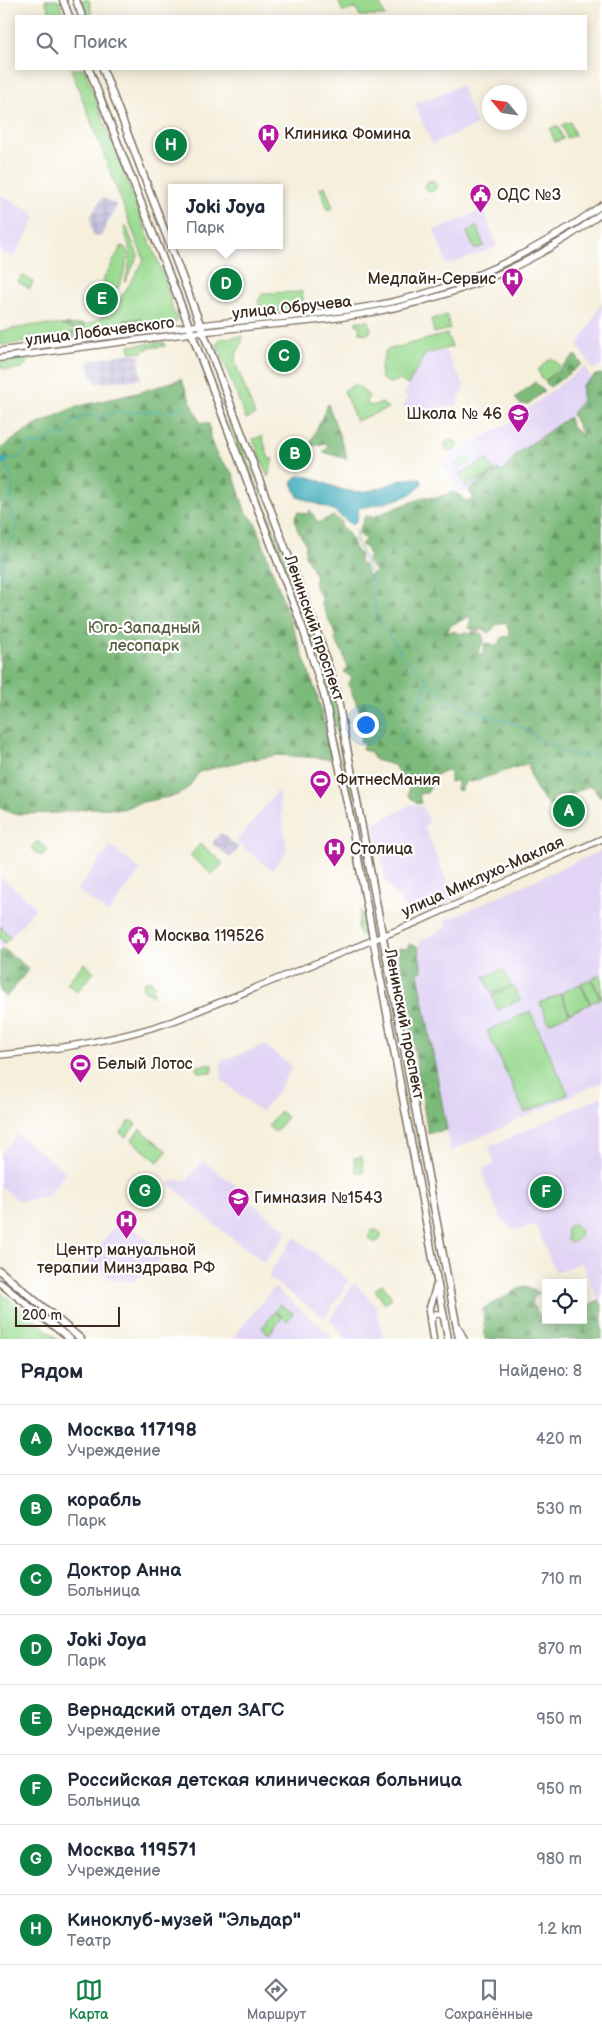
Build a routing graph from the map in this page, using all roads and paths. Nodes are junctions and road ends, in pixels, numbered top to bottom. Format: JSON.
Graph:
{"nodes":[{"id":1,"x":63,"y":0,"type":"edge"},
{"id":2,"x":76,"y":0,"type":"edge"},
{"id":3,"x":69,"y":15,"type":"edge"},
{"id":4,"x":82,"y":15,"type":"edge"},
{"id":5,"x":89,"y":70,"type":"edge"},
{"id":6,"x":102,"y":70,"type":"edge"},
{"id":7,"x":602,"y":205,"type":"edge"},
{"id":8,"x":602,"y":213,"type":"edge"},
{"id":9,"x":168,"y":240,"type":"edge"},
{"id":10,"x":171,"y":249,"type":"edge"},
{"id":11,"x":202,"y":328,"type":"junction"},
{"id":12,"x":190,"y":330,"type":"junction"},
{"id":13,"x":0,"y":351,"type":"edge"},
{"id":14,"x":0,"y":358,"type":"edge"},
{"id":15,"x":602,"y":839,"type":"edge"},
{"id":16,"x":384,"y":934,"type":"junction"},
{"id":17,"x":374,"y":938,"type":"junction"},
{"id":18,"x":0,"y":1054,"type":"edge"},
{"id":19,"x":0,"y":1271,"type":"edge"},
{"id":20,"x":438,"y":1280,"type":"junction"},
{"id":21,"x":0,"y":1283,"type":"edge"},
{"id":22,"x":445,"y":1320,"type":"junction"},
{"id":23,"x":430,"y":1322,"type":"junction"},
{"id":24,"x":456,"y":1322,"type":"junction"},
{"id":25,"x":70,"y":1339,"type":"edge"},
{"id":26,"x":81,"y":1339,"type":"edge"},
{"id":27,"x":433,"y":1339,"type":"edge"},
{"id":28,"x":448,"y":1339,"type":"edge"},
{"id":29,"x":459,"y":1339,"type":"edge"},
{"id":30,"x":464,"y":1339,"type":"edge"}],
"edges":[{"from":1,"to":3,"type":"main road"},
{"from":2,"to":4,"type":"main road"},
{"from":5,"to":12,"type":"main road","name":"Ленинский проспект"},
{"from":6,"to":9,"type":"main road","name":"Ленинский проспект"},
{"from":7,"to":11,"type":"main road","name":"улица Обручева"},
{"from":8,"to":11,"type":"main road","name":"улица Обручева"},
{"from":10,"to":11,"type":"main road","name":"Ленинский проспект"},
{"from":11,"to":12,"type":"main road","name":"улица Лобачевского"},
{"from":11,"to":16,"type":"main road","name":"Ленинский проспект"},
{"from":12,"to":13,"type":"main road","name":"улица Лобачевского"},
{"from":12,"to":14,"type":"main road","name":"улица Лобачевского"},
{"from":12,"to":17,"type":"main road","name":"Ленинский проспект"},
{"from":15,"to":16,"type":"main road","name":"улица Миклухо-Маклая"},
{"from":16,"to":17,"type":"main road","name":"улица Миклухо-Маклая"},
{"from":16,"to":24,"type":"main road","name":"Ленинский проспект"},
{"from":17,"to":18,"type":"main road","name":"улица Миклухо-Маклая"},
{"from":17,"to":20,"type":"main road","name":"Ленинский проспект"},
{"from":19,"to":26,"type":"main road"},
{"from":20,"to":22,"type":"main road","name":"Ленинский проспект"},
{"from":20,"to":23,"type":"main road"},
{"from":21,"to":25,"type":"main road"},
{"from":22,"to":23,"type":"main road"},
{"from":22,"to":28,"type":"main road","name":"Ленинский проспект"},
{"from":23,"to":27,"type":"main road"},
{"from":24,"to":29,"type":"main road","name":"Ленинский проспект"},
{"from":24,"to":30,"type":"main road"}]}
